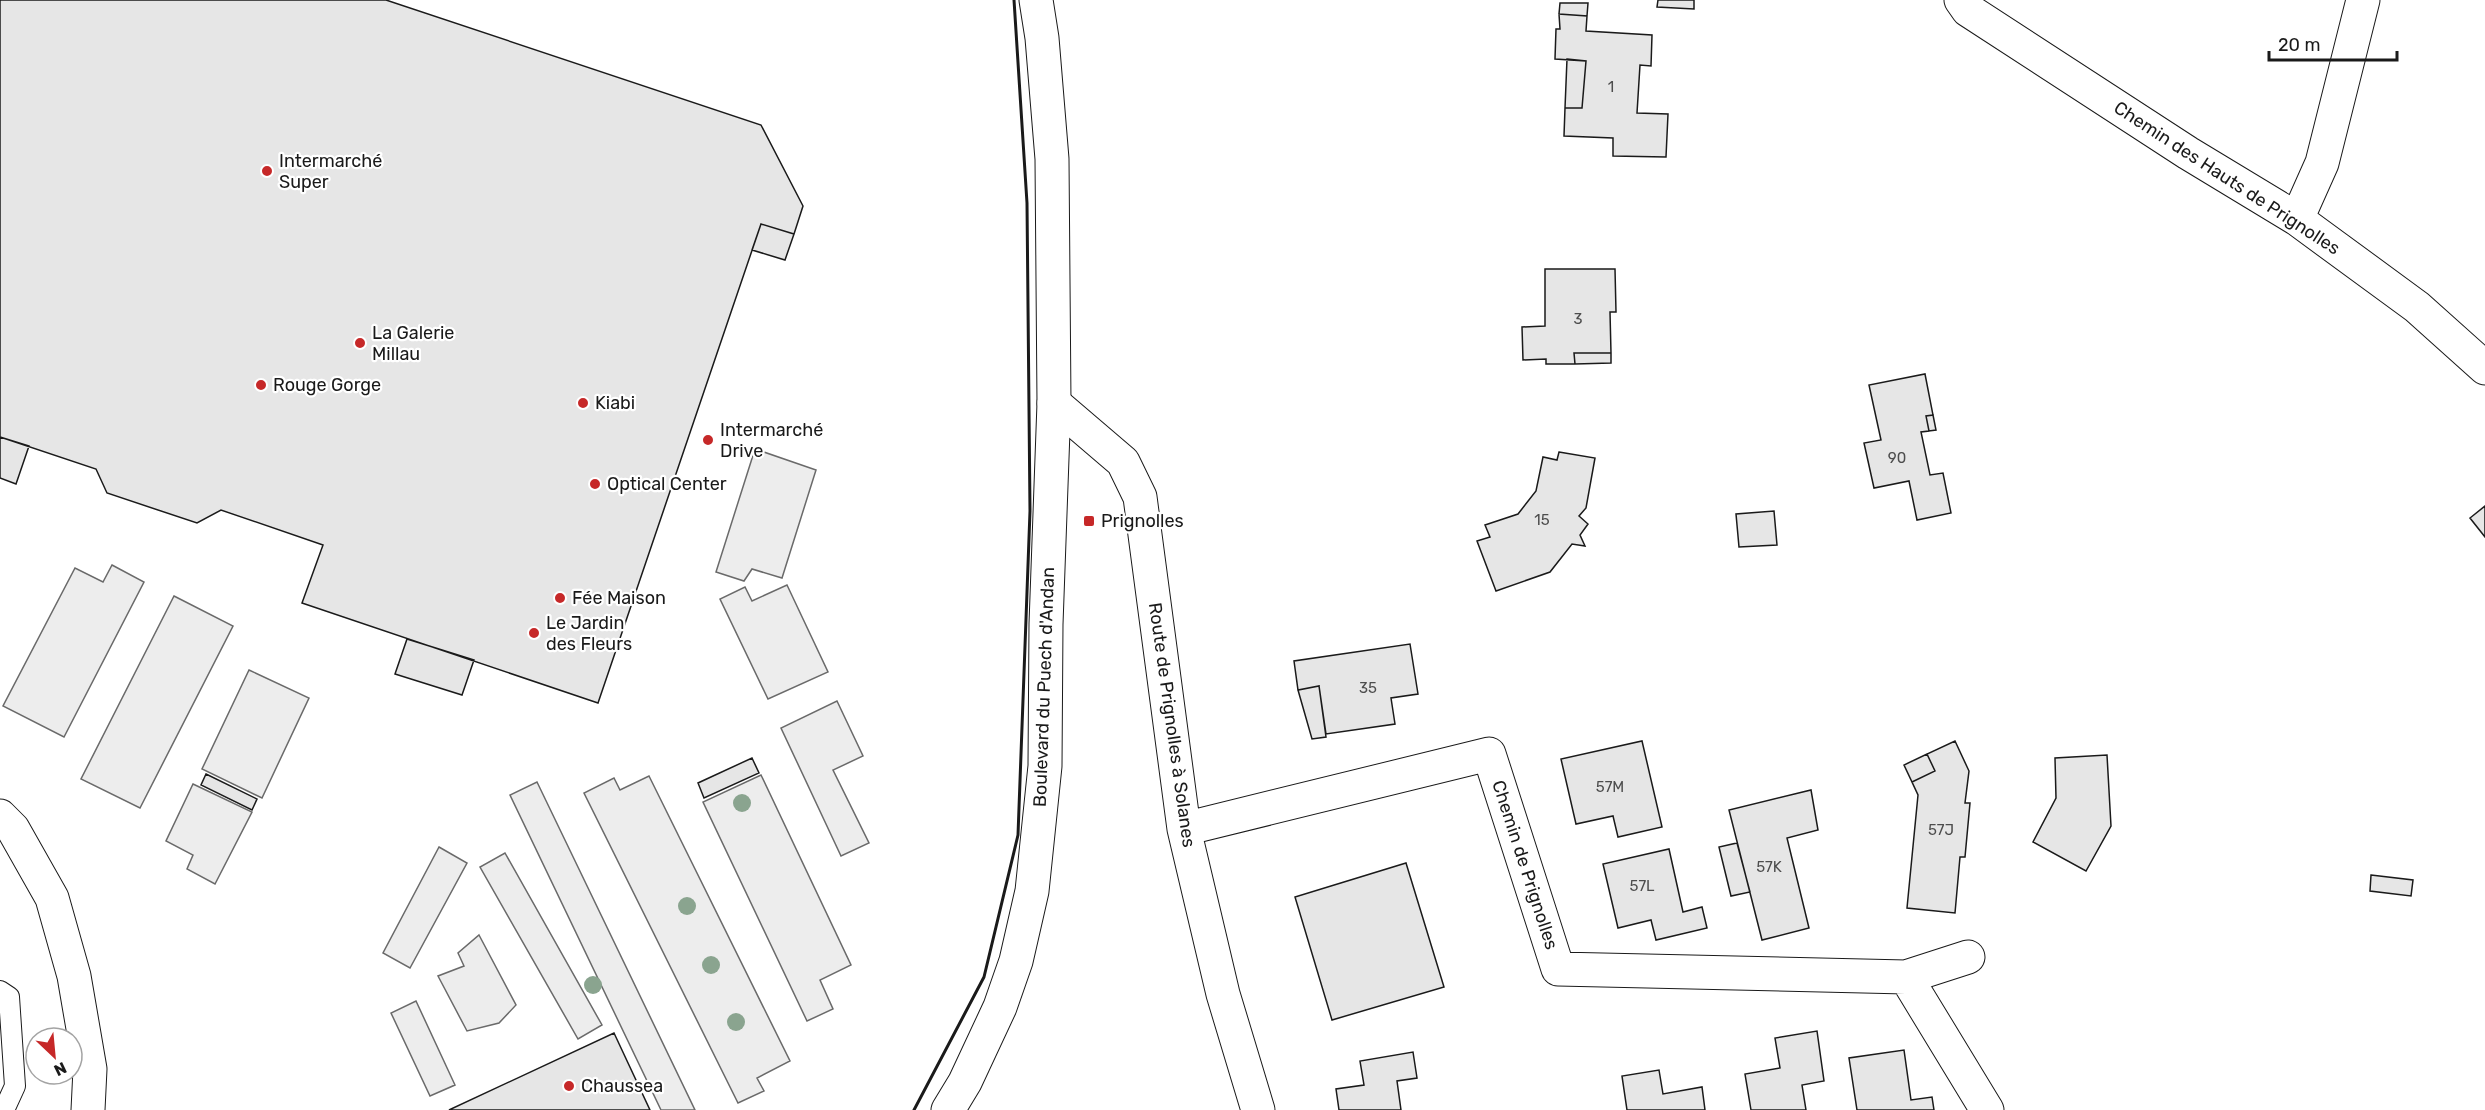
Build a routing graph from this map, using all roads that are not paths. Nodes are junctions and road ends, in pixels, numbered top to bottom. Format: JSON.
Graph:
{"nodes":[{"id":1,"x":1036,"y":0,"type":"edge"},
{"id":2,"x":1961,"y":0,"type":"edge"},
{"id":3,"x":2362,"y":0,"type":"edge"},
{"id":4,"x":2297,"y":219,"type":"junction"},
{"id":5,"x":2485,"y":368,"type":"edge"},
{"id":6,"x":1054,"y":404,"type":"junction"},
{"id":7,"x":0,"y":816,"type":"edge"},
{"id":8,"x":1184,"y":829,"type":"junction"},
{"id":9,"x":1968,"y":957,"type":"dead end"},
{"id":10,"x":1906,"y":977,"type":"junction"},
{"id":11,"x":0,"y":991,"type":"edge"},
{"id":12,"x":4,"y":1110,"type":"edge"},
{"id":13,"x":88,"y":1110,"type":"edge"},
{"id":14,"x":948,"y":1110,"type":"edge"},
{"id":15,"x":1258,"y":1110,"type":"edge"},
{"id":16,"x":1987,"y":1110,"type":"edge"}],
"edges":[{"from":1,"to":6,"type":"street","name":"Boulevard du Puech d'Andan"},
{"from":2,"to":4,"type":"street","name":"Chemin des Hauts de Prignolles"},
{"from":3,"to":4,"type":"street"},
{"from":4,"to":5,"type":"street","name":"Chemin des Hauts de Prignolles"},
{"from":6,"to":8,"type":"street","name":"Route de Prignolles à Solanes"},
{"from":6,"to":14,"type":"street","name":"Boulevard du Puech d'Andan"},
{"from":7,"to":13,"type":"street"},
{"from":8,"to":10,"type":"street","name":"Chemin de Prignolles"},
{"from":8,"to":15,"type":"street","name":"Route de Prignolles à Solanes"},
{"from":9,"to":10,"type":"street"},
{"from":10,"to":16,"type":"street"},
{"from":11,"to":12,"type":"lane"}]}
